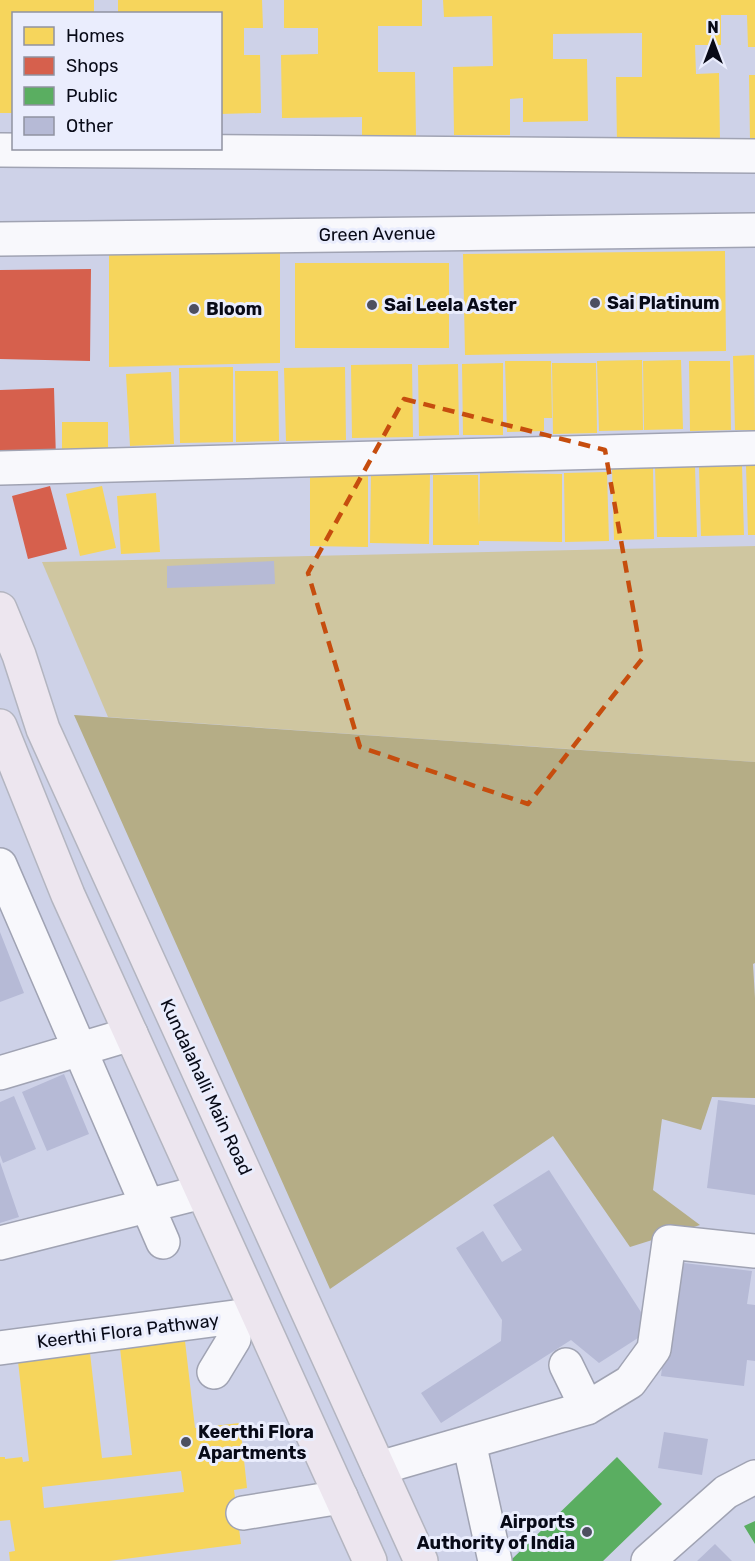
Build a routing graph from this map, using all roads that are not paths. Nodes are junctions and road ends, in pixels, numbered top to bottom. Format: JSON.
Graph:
{"nodes":[{"id":1,"x":0,"y":150,"type":"edge"},
{"id":2,"x":755,"y":156,"type":"edge"},
{"id":3,"x":755,"y":230,"type":"edge"},
{"id":4,"x":0,"y":239,"type":"edge"},
{"id":5,"x":755,"y":448,"type":"edge"},
{"id":6,"x":0,"y":468,"type":"edge"},
{"id":7,"x":0,"y":609,"type":"edge"},
{"id":8,"x":0,"y":726,"type":"edge"},
{"id":9,"x":0,"y":866,"type":"edge"},
{"id":10,"x":10,"y":915,"type":"edge"},
{"id":11,"x":131,"y":1034,"type":"junction"},
{"id":12,"x":80,"y":1050,"type":"junction"},
{"id":13,"x":0,"y":1073,"type":"edge"},
{"id":14,"x":202,"y":1192,"type":"junction"},
{"id":15,"x":146,"y":1204,"type":"junction"},
{"id":16,"x":163,"y":1242,"type":"dead end"},
{"id":17,"x":0,"y":1243,"type":"edge"},
{"id":18,"x":755,"y":1251,"type":"edge"},
{"id":19,"x":246,"y":1316,"type":"junction"},
{"id":20,"x":0,"y":1348,"type":"edge"},
{"id":21,"x":566,"y":1365,"type":"dead end"},
{"id":22,"x":214,"y":1372,"type":"dead end"},
{"id":23,"x":587,"y":1408,"type":"junction"},
{"id":24,"x":469,"y":1442,"type":"junction"},
{"id":25,"x":379,"y":1468,"type":"junction"},
{"id":26,"x":755,"y":1477,"type":"edge"},
{"id":27,"x":340,"y":1497,"type":"junction"},
{"id":28,"x":243,"y":1513,"type":"dead end"},
{"id":29,"x":370,"y":1561,"type":"edge"},
{"id":30,"x":421,"y":1561,"type":"edge"},
{"id":31,"x":495,"y":1561,"type":"edge"},
{"id":32,"x":648,"y":1561,"type":"edge"}],
"edges":[{"from":1,"to":2,"type":"street"},
{"from":3,"to":4,"type":"street","name":"Green Avenue"},
{"from":5,"to":6,"type":"street"},
{"from":7,"to":25,"type":"main road","name":"Kundalahalli Main Road"},
{"from":8,"to":11,"type":"main road"},
{"from":9,"to":10,"type":"street"},
{"from":10,"to":12,"type":"street"},
{"from":11,"to":12,"type":"street"},
{"from":11,"to":14,"type":"main road"},
{"from":12,"to":13,"type":"street"},
{"from":12,"to":15,"type":"street"},
{"from":14,"to":15,"type":"street"},
{"from":14,"to":19,"type":"main road"},
{"from":15,"to":16,"type":"street"},
{"from":15,"to":17,"type":"street"},
{"from":18,"to":23,"type":"street"},
{"from":19,"to":20,"type":"street","name":"Keerthi Flora Pathway"},
{"from":19,"to":22,"type":"street"},
{"from":19,"to":27,"type":"main road"},
{"from":21,"to":23,"type":"street"},
{"from":23,"to":24,"type":"street"},
{"from":24,"to":25,"type":"street"},
{"from":24,"to":31,"type":"street"},
{"from":25,"to":30,"type":"main road","name":"Kundalahalli Main Road"},
{"from":26,"to":32,"type":"street"},
{"from":27,"to":28,"type":"street"},
{"from":27,"to":29,"type":"main road"}]}
